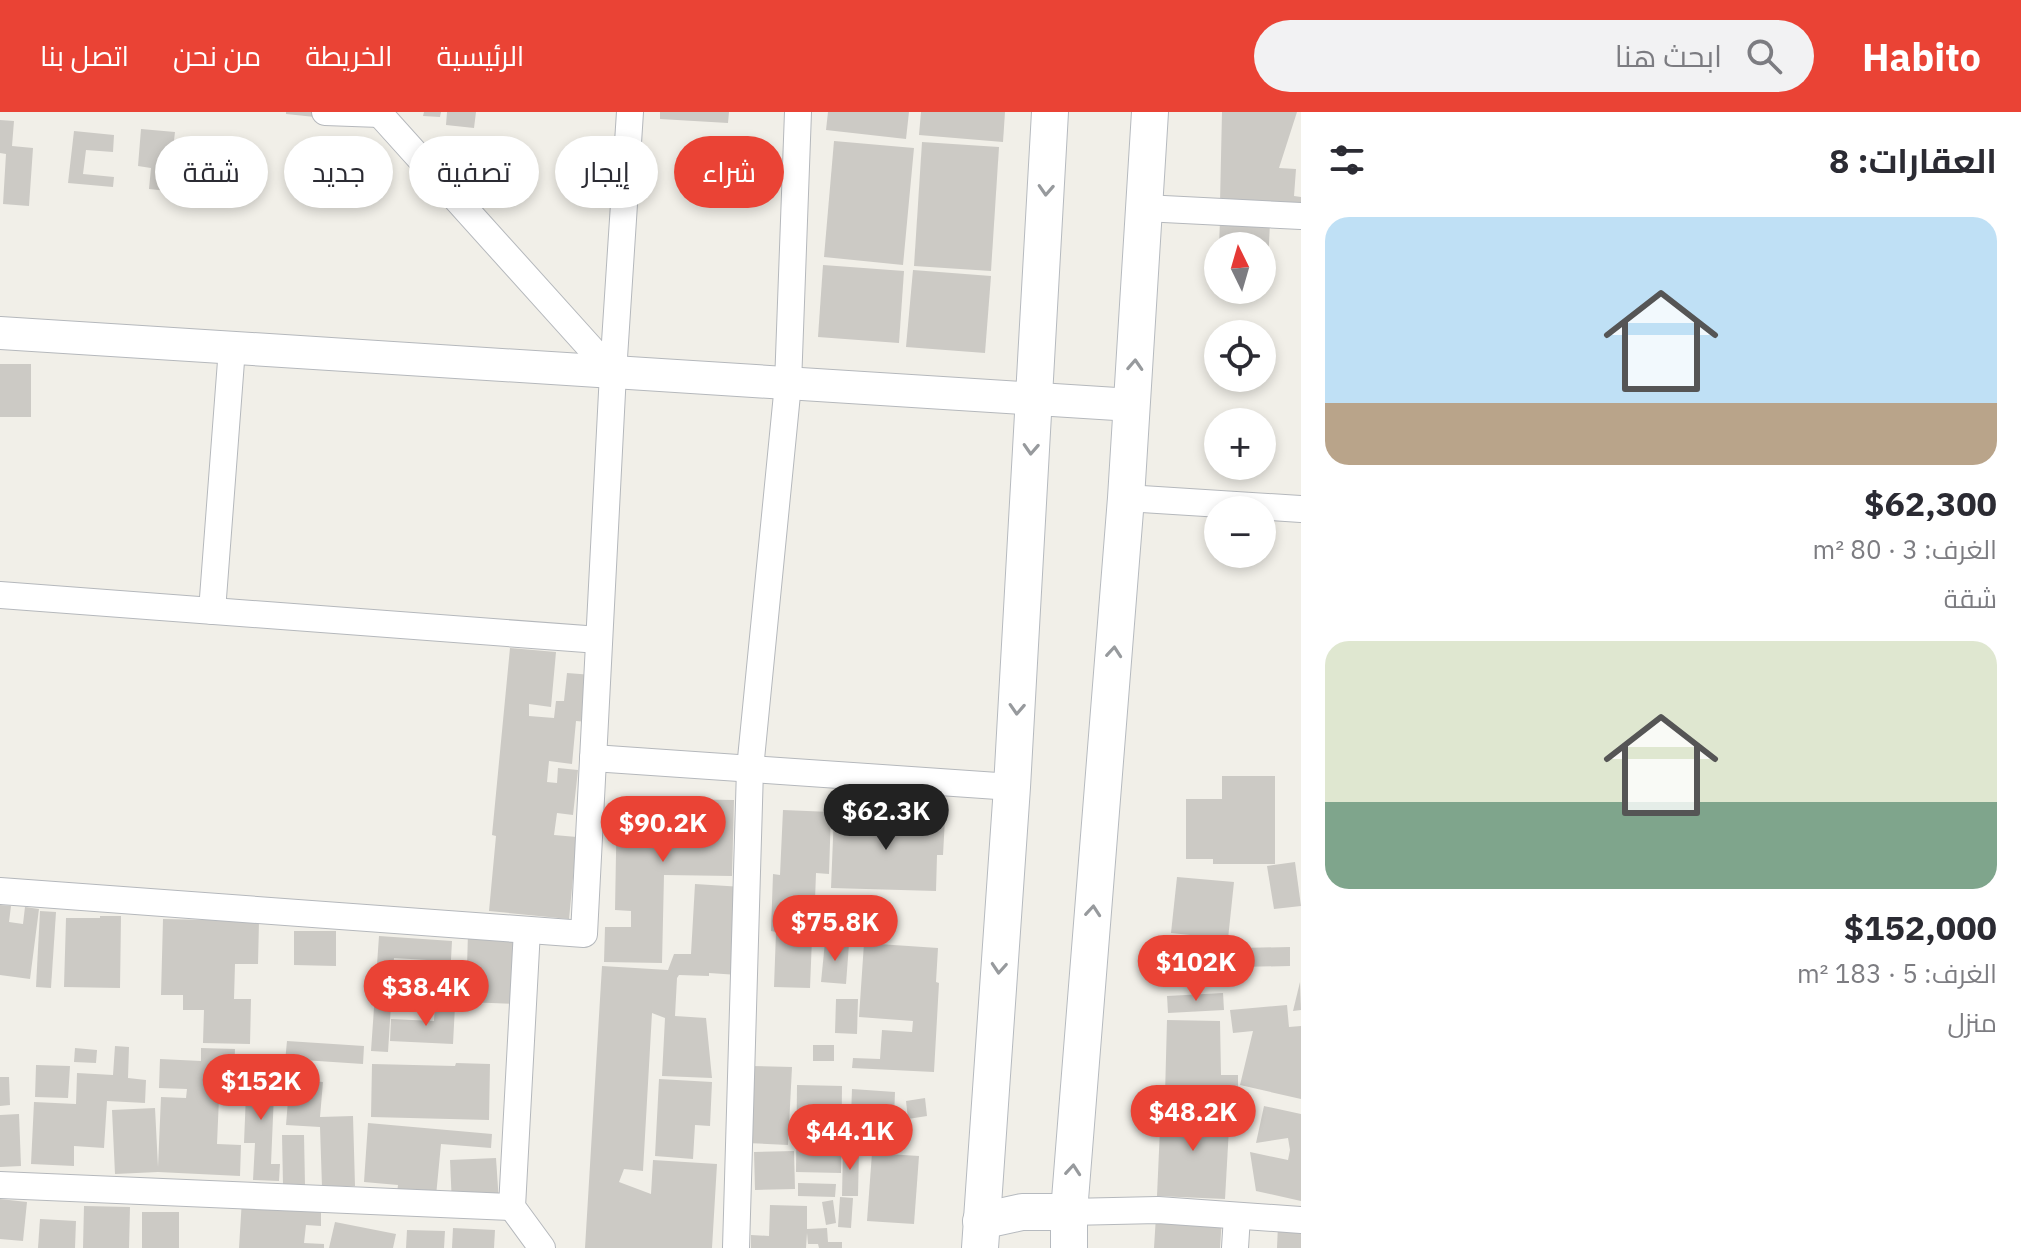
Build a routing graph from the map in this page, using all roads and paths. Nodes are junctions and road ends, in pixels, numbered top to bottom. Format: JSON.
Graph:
{"nodes":[{"id":1,"x":325,"y":112,"type":"edge"},
{"id":2,"x":630,"y":112,"type":"edge"},
{"id":3,"x":798,"y":112,"type":"edge"},
{"id":4,"x":1050,"y":112,"type":"edge"},
{"id":5,"x":1150,"y":112,"type":"edge"},
{"id":6,"x":379,"y":113,"type":"edge"},
{"id":7,"x":1144,"y":208,"type":"junction"},
{"id":8,"x":1301,"y":216,"type":"edge"},
{"id":9,"x":0,"y":333,"type":"edge"},
{"id":10,"x":232,"y":348,"type":"junction"},
{"id":11,"x":613,"y":373,"type":"junction"},
{"id":12,"x":788,"y":384,"type":"junction"},
{"id":13,"x":1034,"y":400,"type":"junction"},
{"id":14,"x":1132,"y":405,"type":"junction"},
{"id":15,"x":1126,"y":498,"type":"junction"},
{"id":16,"x":1301,"y":509,"type":"edge"},
{"id":17,"x":0,"y":595,"type":"edge"},
{"id":18,"x":212,"y":611,"type":"junction"},
{"id":19,"x":599,"y":640,"type":"junction"},
{"id":20,"x":593,"y":758,"type":"junction"},
{"id":21,"x":750,"y":769,"type":"junction"},
{"id":22,"x":1012,"y":787,"type":"junction"},
{"id":23,"x":0,"y":891,"type":"edge"},
{"id":24,"x":527,"y":930,"type":"junction"},
{"id":25,"x":0,"y":1185,"type":"edge"},
{"id":26,"x":512,"y":1207,"type":"junction"},
{"id":27,"x":1069,"y":1212,"type":"junction"},
{"id":28,"x":1237,"y":1216,"type":"junction"},
{"id":29,"x":1301,"y":1220,"type":"edge"},
{"id":30,"x":980,"y":1234,"type":"edge"},
{"id":31,"x":542,"y":1248,"type":"edge"},
{"id":32,"x":736,"y":1248,"type":"edge"},
{"id":33,"x":1069,"y":1248,"type":"edge"},
{"id":34,"x":1235,"y":1248,"type":"edge"}],
"edges":[{"from":1,"to":6,"type":"street"},
{"from":2,"to":11,"type":"street"},
{"from":3,"to":12,"type":"street"},
{"from":4,"to":13,"type":"main road","one_way":true},
{"from":5,"to":7,"type":"main road"},
{"from":6,"to":11,"type":"street"},
{"from":7,"to":8,"type":"street"},
{"from":14,"to":7,"type":"main road","one_way":true},
{"from":9,"to":10,"type":"street"},
{"from":10,"to":11,"type":"street"},
{"from":10,"to":18,"type":"street"},
{"from":11,"to":12,"type":"street"},
{"from":11,"to":19,"type":"street"},
{"from":12,"to":13,"type":"street"},
{"from":12,"to":21,"type":"street"},
{"from":13,"to":14,"type":"street"},
{"from":13,"to":22,"type":"main road","one_way":true},
{"from":14,"to":15,"type":"main road"},
{"from":15,"to":16,"type":"street"},
{"from":27,"to":15,"type":"main road","one_way":true},
{"from":17,"to":18,"type":"street"},
{"from":18,"to":19,"type":"street"},
{"from":19,"to":20,"type":"street"},
{"from":20,"to":21,"type":"street"},
{"from":20,"to":24,"type":"street"},
{"from":21,"to":22,"type":"street"},
{"from":21,"to":32,"type":"street"},
{"from":22,"to":30,"type":"main road","one_way":true},
{"from":23,"to":24,"type":"street"},
{"from":24,"to":26,"type":"street"},
{"from":25,"to":26,"type":"street"},
{"from":26,"to":31,"type":"street"},
{"from":27,"to":28,"type":"street"},
{"from":27,"to":30,"type":"main road"},
{"from":27,"to":33,"type":"main road"},
{"from":28,"to":29,"type":"street"},
{"from":28,"to":34,"type":"street"}]}
